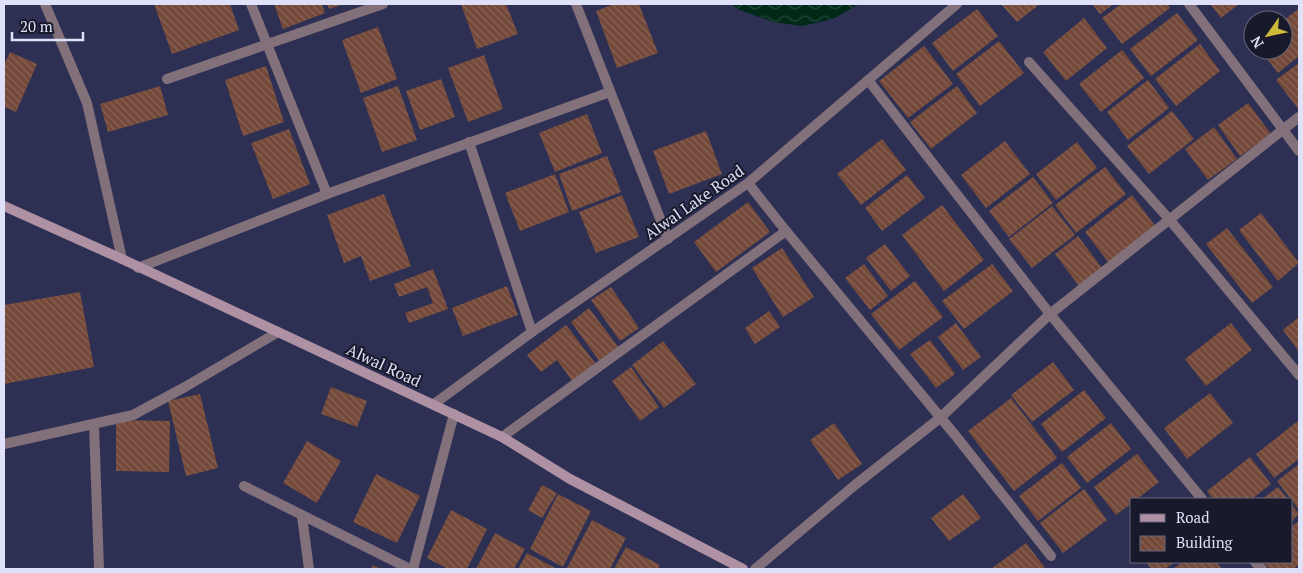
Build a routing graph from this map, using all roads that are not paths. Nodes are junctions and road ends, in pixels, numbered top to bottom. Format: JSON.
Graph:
{"nodes":[{"id":1,"x":45,"y":4,"type":"edge"},
{"id":2,"x":251,"y":4,"type":"edge"},
{"id":3,"x":383,"y":4,"type":"edge"},
{"id":4,"x":576,"y":4,"type":"edge"},
{"id":5,"x":957,"y":4,"type":"edge"},
{"id":6,"x":1189,"y":4,"type":"edge"},
{"id":7,"x":268,"y":42,"type":"junction"},
{"id":8,"x":1029,"y":62,"type":"dead end"},
{"id":9,"x":167,"y":78,"type":"dead end"},
{"id":10,"x":868,"y":80,"type":"junction"},
{"id":11,"x":610,"y":92,"type":"junction"},
{"id":12,"x":1299,"y":116,"type":"edge"},
{"id":13,"x":1282,"y":130,"type":"junction"},
{"id":14,"x":469,"y":142,"type":"junction"},
{"id":15,"x":1299,"y":151,"type":"edge"},
{"id":16,"x":748,"y":184,"type":"junction"},
{"id":17,"x":327,"y":194,"type":"junction"},
{"id":18,"x":4,"y":206,"type":"edge"},
{"id":19,"x":1169,"y":219,"type":"junction"},
{"id":20,"x":786,"y":232,"type":"junction"},
{"id":21,"x":668,"y":239,"type":"junction"},
{"id":22,"x":122,"y":259,"type":"junction"},
{"id":23,"x":138,"y":268,"type":"junction"},
{"id":24,"x":1050,"y":314,"type":"junction"},
{"id":25,"x":278,"y":332,"type":"junction"},
{"id":26,"x":532,"y":332,"type":"junction"},
{"id":27,"x":1299,"y":375,"type":"edge"},
{"id":28,"x":434,"y":404,"type":"junction"},
{"id":29,"x":454,"y":414,"type":"junction"},
{"id":30,"x":940,"y":418,"type":"junction"},
{"id":31,"x":94,"y":424,"type":"junction"},
{"id":32,"x":502,"y":437,"type":"junction"},
{"id":33,"x":4,"y":444,"type":"edge"},
{"id":34,"x":244,"y":486,"type":"dead end"},
{"id":35,"x":1201,"y":498,"type":"edge"},
{"id":36,"x":302,"y":516,"type":"junction"},
{"id":37,"x":1051,"y":556,"type":"dead end"},
{"id":38,"x":99,"y":569,"type":"edge"},
{"id":39,"x":309,"y":569,"type":"edge"},
{"id":40,"x":411,"y":569,"type":"edge"},
{"id":41,"x":743,"y":569,"type":"edge"},
{"id":42,"x":755,"y":569,"type":"edge"}],
"edges":[{"from":1,"to":22,"type":"street"},
{"from":2,"to":7,"type":"street"},
{"from":3,"to":7,"type":"street"},
{"from":4,"to":11,"type":"street"},
{"from":5,"to":10,"type":"street","name":"Alwal Lake Road"},
{"from":6,"to":13,"type":"street"},
{"from":7,"to":9,"type":"street"},
{"from":7,"to":17,"type":"street"},
{"from":8,"to":19,"type":"street"},
{"from":10,"to":16,"type":"street","name":"Alwal Lake Road"},
{"from":10,"to":24,"type":"street"},
{"from":11,"to":14,"type":"street"},
{"from":11,"to":21,"type":"street"},
{"from":12,"to":13,"type":"street"},
{"from":13,"to":15,"type":"street"},
{"from":13,"to":19,"type":"street"},
{"from":14,"to":17,"type":"street"},
{"from":14,"to":26,"type":"street"},
{"from":16,"to":20,"type":"street"},
{"from":16,"to":21,"type":"street","name":"Alwal Lake Road"},
{"from":17,"to":23,"type":"street"},
{"from":18,"to":22,"type":"main road","name":"Alwal Road"},
{"from":19,"to":24,"type":"street"},
{"from":19,"to":27,"type":"street"},
{"from":20,"to":30,"type":"street"},
{"from":20,"to":32,"type":"street"},
{"from":21,"to":26,"type":"street","name":"Alwal Lake Road"},
{"from":22,"to":23,"type":"main road","name":"Alwal Road"},
{"from":23,"to":25,"type":"main road","name":"Alwal Road"},
{"from":24,"to":30,"type":"street"},
{"from":24,"to":35,"type":"street"},
{"from":25,"to":28,"type":"main road","name":"Alwal Road"},
{"from":25,"to":31,"type":"street"},
{"from":26,"to":28,"type":"street","name":"Alwal Lake Road"},
{"from":28,"to":29,"type":"main road","name":"Alwal Road"},
{"from":29,"to":32,"type":"main road","name":"Alwal Road"},
{"from":29,"to":40,"type":"street"},
{"from":30,"to":37,"type":"street"},
{"from":30,"to":42,"type":"street"},
{"from":31,"to":33,"type":"street"},
{"from":31,"to":38,"type":"street"},
{"from":32,"to":41,"type":"main road","name":"Alwal Road"},
{"from":34,"to":36,"type":"street"},
{"from":36,"to":39,"type":"street"},
{"from":36,"to":40,"type":"street"}]}
